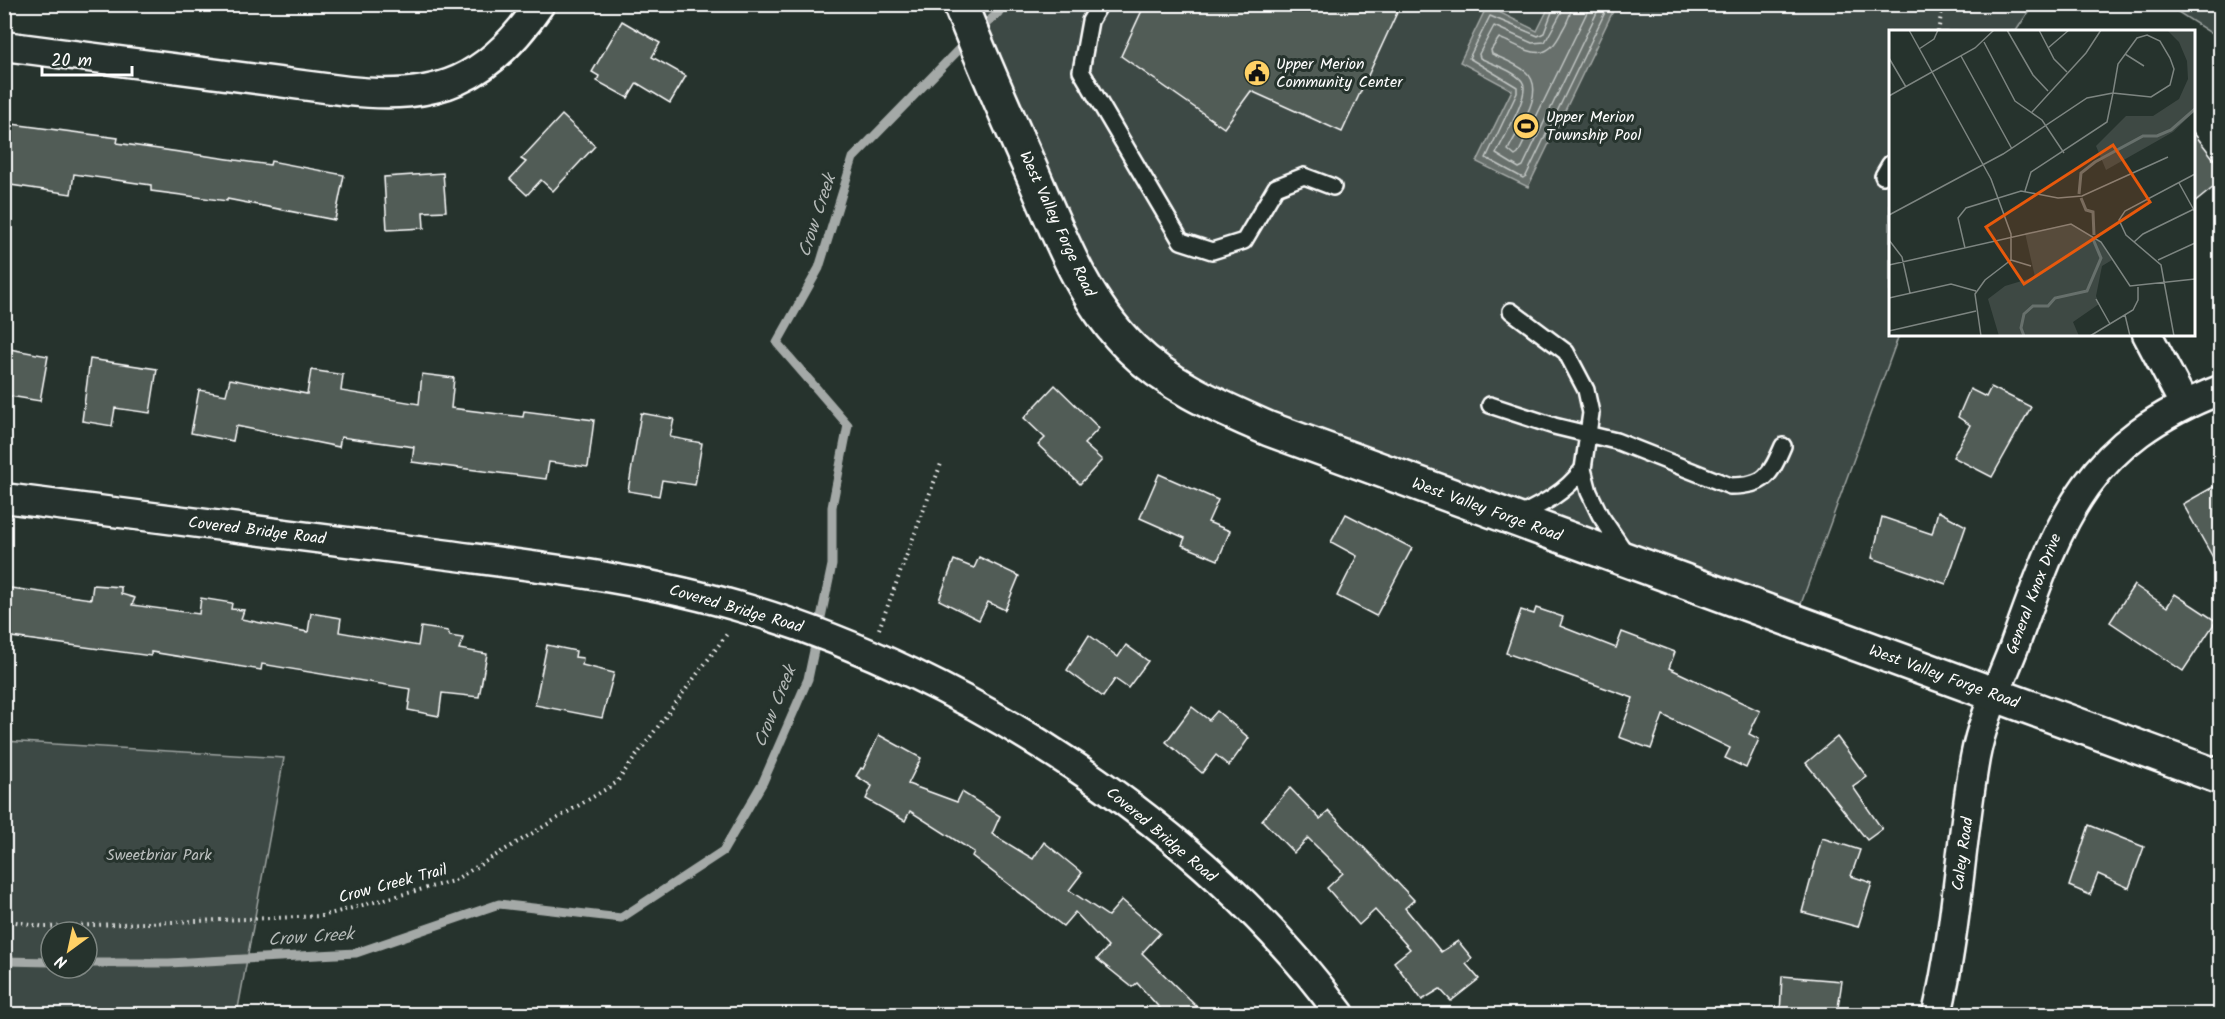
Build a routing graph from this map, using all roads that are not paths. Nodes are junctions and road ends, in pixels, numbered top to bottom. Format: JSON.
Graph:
{"nodes":[{"id":1,"x":540,"y":4,"type":"edge"},
{"id":2,"x":1100,"y":4,"type":"edge"},
{"id":3,"x":961,"y":7,"type":"edge"},
{"id":4,"x":4,"y":46,"type":"edge"},
{"id":5,"x":1333,"y":187,"type":"dead end"},
{"id":6,"x":1511,"y":311,"type":"dead end"},
{"id":7,"x":2148,"y":336,"type":"edge"},
{"id":8,"x":2220,"y":390,"type":"edge"},
{"id":9,"x":2184,"y":404,"type":"junction"},
{"id":10,"x":1490,"y":405,"type":"dead end"},
{"id":11,"x":1589,"y":434,"type":"junction"},
{"id":12,"x":1783,"y":446,"type":"dead end"},
{"id":13,"x":1583,"y":469,"type":"junction"},
{"id":14,"x":4,"y":498,"type":"edge"},
{"id":15,"x":1512,"y":519,"type":"junction"},
{"id":16,"x":1634,"y":564,"type":"junction"},
{"id":17,"x":1995,"y":696,"type":"junction"},
{"id":18,"x":2220,"y":777,"type":"edge"},
{"id":19,"x":1340,"y":1014,"type":"edge"},
{"id":20,"x":1937,"y":1014,"type":"edge"}],
"edges":[{"from":1,"to":4,"type":"street"},
{"from":2,"to":5,"type":"lane"},
{"from":3,"to":15,"type":"main road","name":"West Valley Forge Road"},
{"from":6,"to":11,"type":"lane"},
{"from":7,"to":9,"type":"street"},
{"from":8,"to":9,"type":"street","name":"General Knox Drive"},
{"from":9,"to":17,"type":"street","name":"General Knox Drive"},
{"from":10,"to":11,"type":"lane"},
{"from":11,"to":12,"type":"lane"},
{"from":11,"to":13,"type":"lane"},
{"from":13,"to":15,"type":"lane"},
{"from":13,"to":16,"type":"lane"},
{"from":14,"to":19,"type":"street","name":"Covered Bridge Road"},
{"from":15,"to":16,"type":"main road","name":"West Valley Forge Road"},
{"from":16,"to":17,"type":"main road","name":"West Valley Forge Road"},
{"from":17,"to":18,"type":"main road","name":"West Valley Forge Road"},
{"from":17,"to":20,"type":"street","name":"Caley Road"}]}
